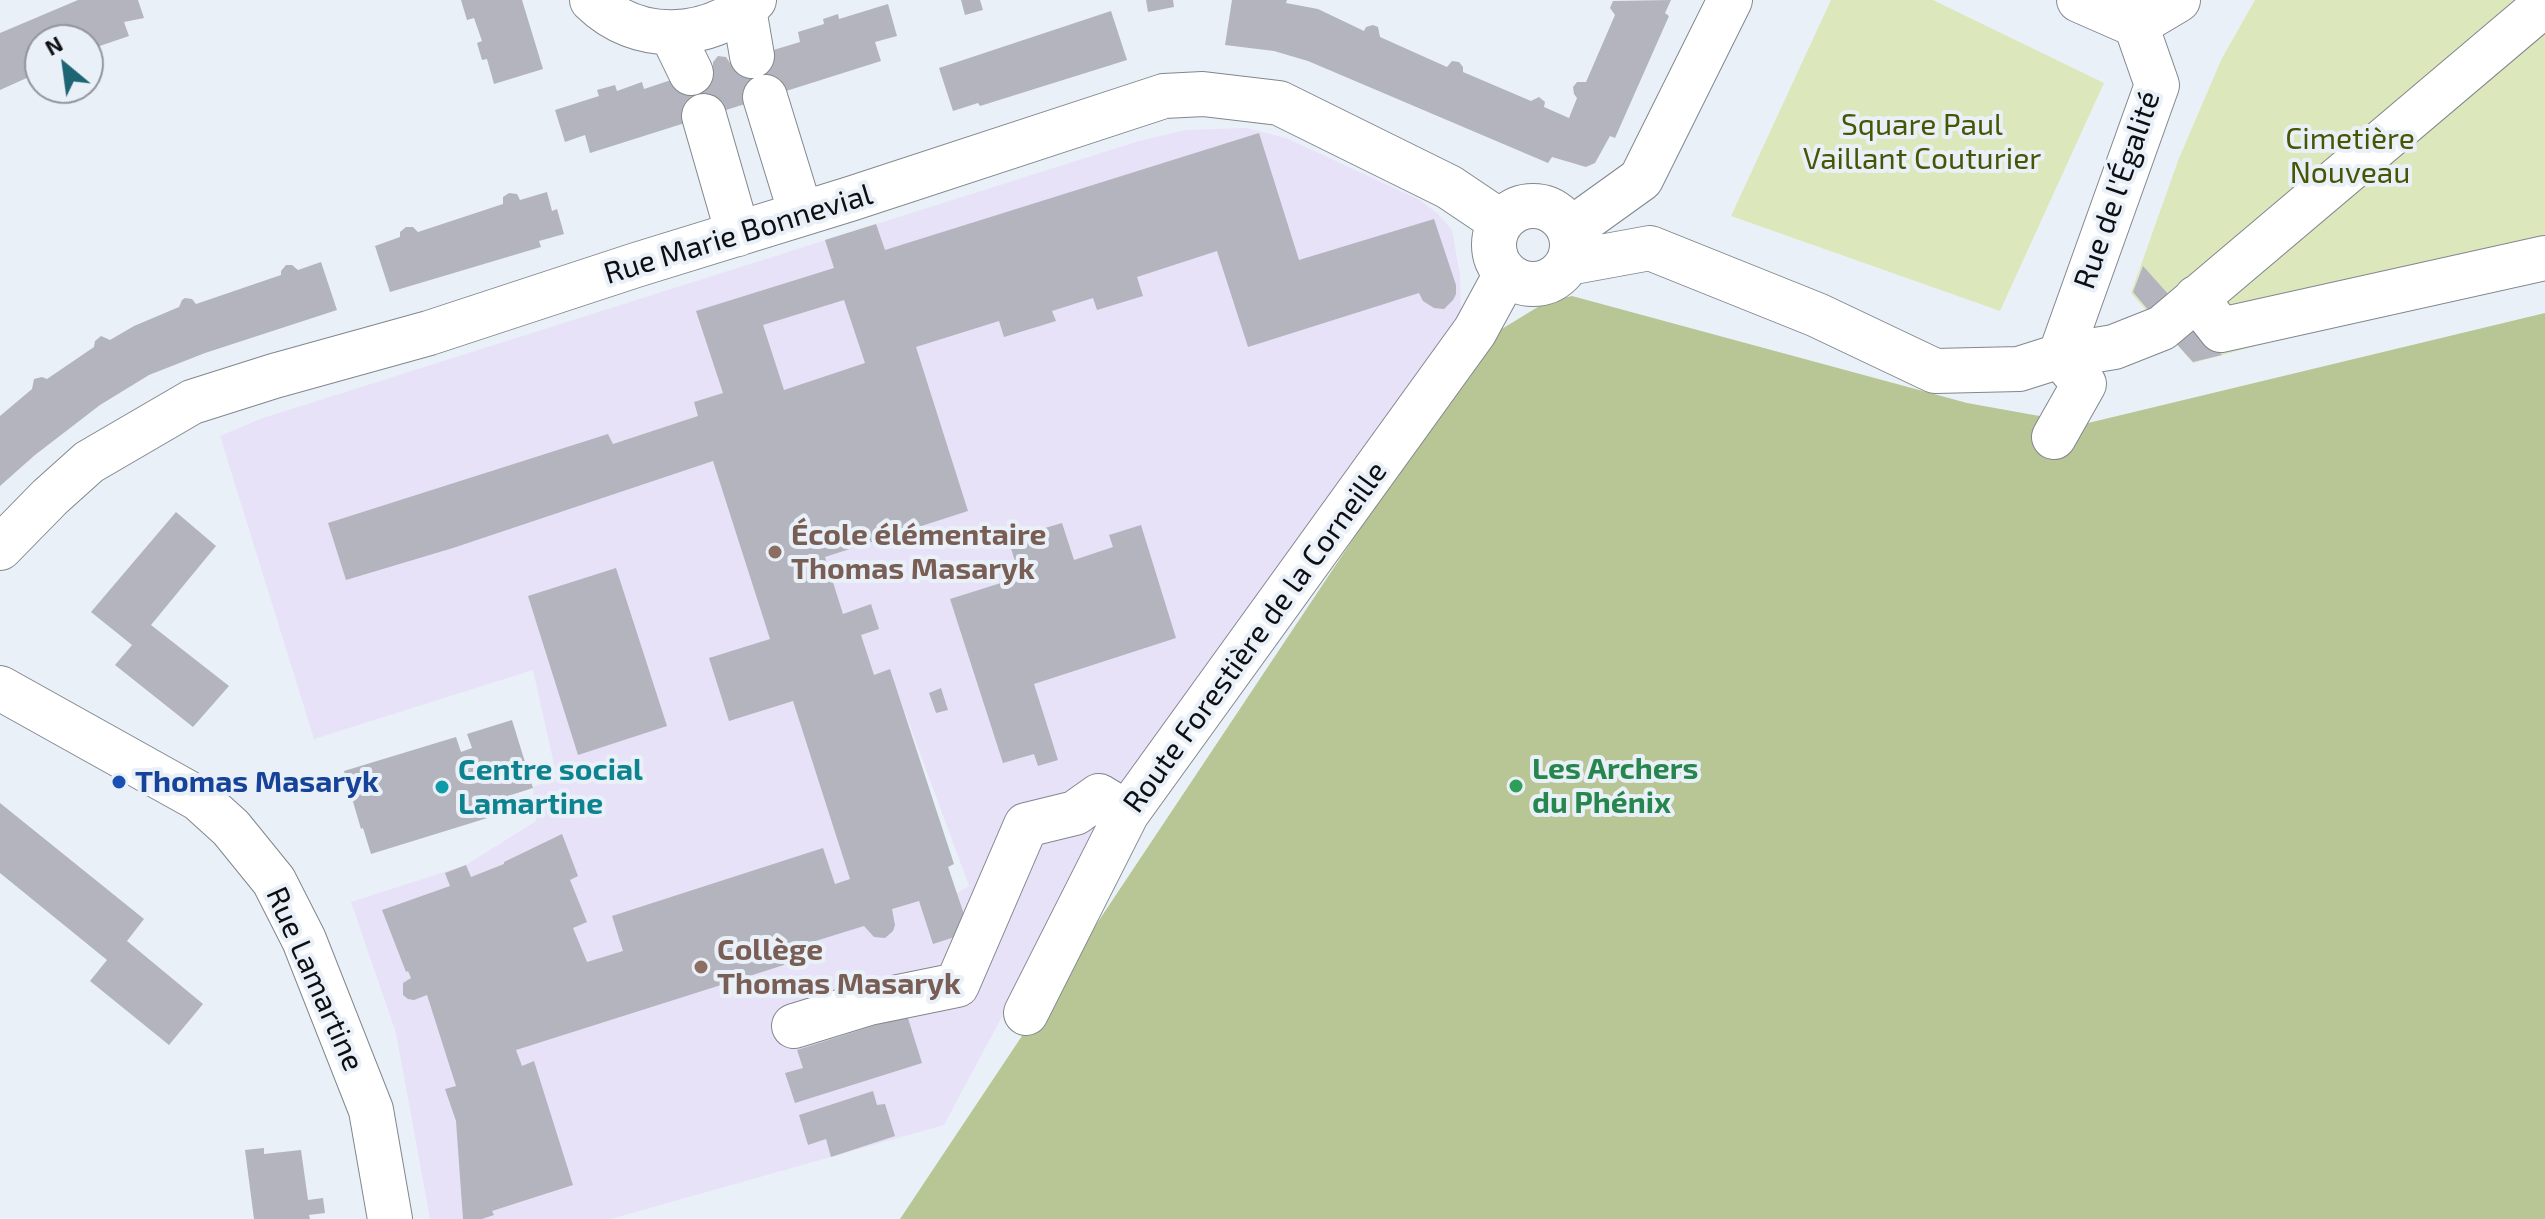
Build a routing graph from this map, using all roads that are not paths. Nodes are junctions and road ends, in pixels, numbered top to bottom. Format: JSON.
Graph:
{"nodes":[{"id":1,"x":592,"y":0,"type":"edge"},
{"id":2,"x":1730,"y":0,"type":"edge"},
{"id":3,"x":2079,"y":0,"type":"edge"},
{"id":4,"x":2178,"y":0,"type":"edge"},
{"id":5,"x":2545,"y":4,"type":"edge"},
{"id":6,"x":749,"y":5,"type":"edge"},
{"id":7,"x":2136,"y":25,"type":"junction"},
{"id":8,"x":672,"y":34,"type":"junction"},
{"id":9,"x":752,"y":56,"type":"dead end"},
{"id":10,"x":691,"y":73,"type":"dead end"},
{"id":11,"x":765,"y":97,"type":"dead end"},
{"id":12,"x":704,"y":116,"type":"dead end"},
{"id":13,"x":801,"y":214,"type":"junction"},
{"id":14,"x":1501,"y":222,"type":"junction"},
{"id":15,"x":738,"y":234,"type":"junction"},
{"id":16,"x":1569,"y":246,"type":"junction"},
{"id":17,"x":2545,"y":258,"type":"edge"},
{"id":18,"x":1506,"y":274,"type":"junction"},
{"id":19,"x":2196,"y":298,"type":"junction"},
{"id":20,"x":2060,"y":356,"type":"junction"},
{"id":21,"x":2054,"y":437,"type":"dead end"},
{"id":22,"x":0,"y":548,"type":"edge"},
{"id":23,"x":0,"y":688,"type":"edge"},
{"id":24,"x":1127,"y":813,"type":"junction"},
{"id":25,"x":1026,"y":1013,"type":"dead end"},
{"id":26,"x":794,"y":1026,"type":"dead end"},
{"id":27,"x":390,"y":1219,"type":"edge"}],
"edges":[{"from":1,"to":8,"type":"street"},
{"from":2,"to":16,"type":"street"},
{"from":3,"to":7,"type":"street"},
{"from":4,"to":7,"type":"street"},
{"from":5,"to":19,"type":"street"},
{"from":6,"to":8,"type":"street"},
{"from":6,"to":9,"type":"street"},
{"from":7,"to":20,"type":"street","name":"Rue de l'Égalité"},
{"from":8,"to":10,"type":"street"},
{"from":11,"to":13,"type":"street"},
{"from":12,"to":15,"type":"street"},
{"from":13,"to":14,"type":"street","name":"Rue Marie Bonnevial"},
{"from":13,"to":15,"type":"street","name":"Rue Marie Bonnevial"},
{"from":14,"to":16,"type":"street"},
{"from":14,"to":18,"type":"street"},
{"from":15,"to":22,"type":"street","name":"Rue Marie Bonnevial"},
{"from":16,"to":18,"type":"street"},
{"from":16,"to":20,"type":"street"},
{"from":17,"to":19,"type":"street"},
{"from":18,"to":24,"type":"street","name":"Route Forestière de la Corneille"},
{"from":19,"to":20,"type":"street"},
{"from":20,"to":21,"type":"street"},
{"from":23,"to":27,"type":"street","name":"Rue Lamartine"},
{"from":24,"to":25,"type":"street","name":"Route Forestière de la Corneille"},
{"from":24,"to":26,"type":"street"}]}
